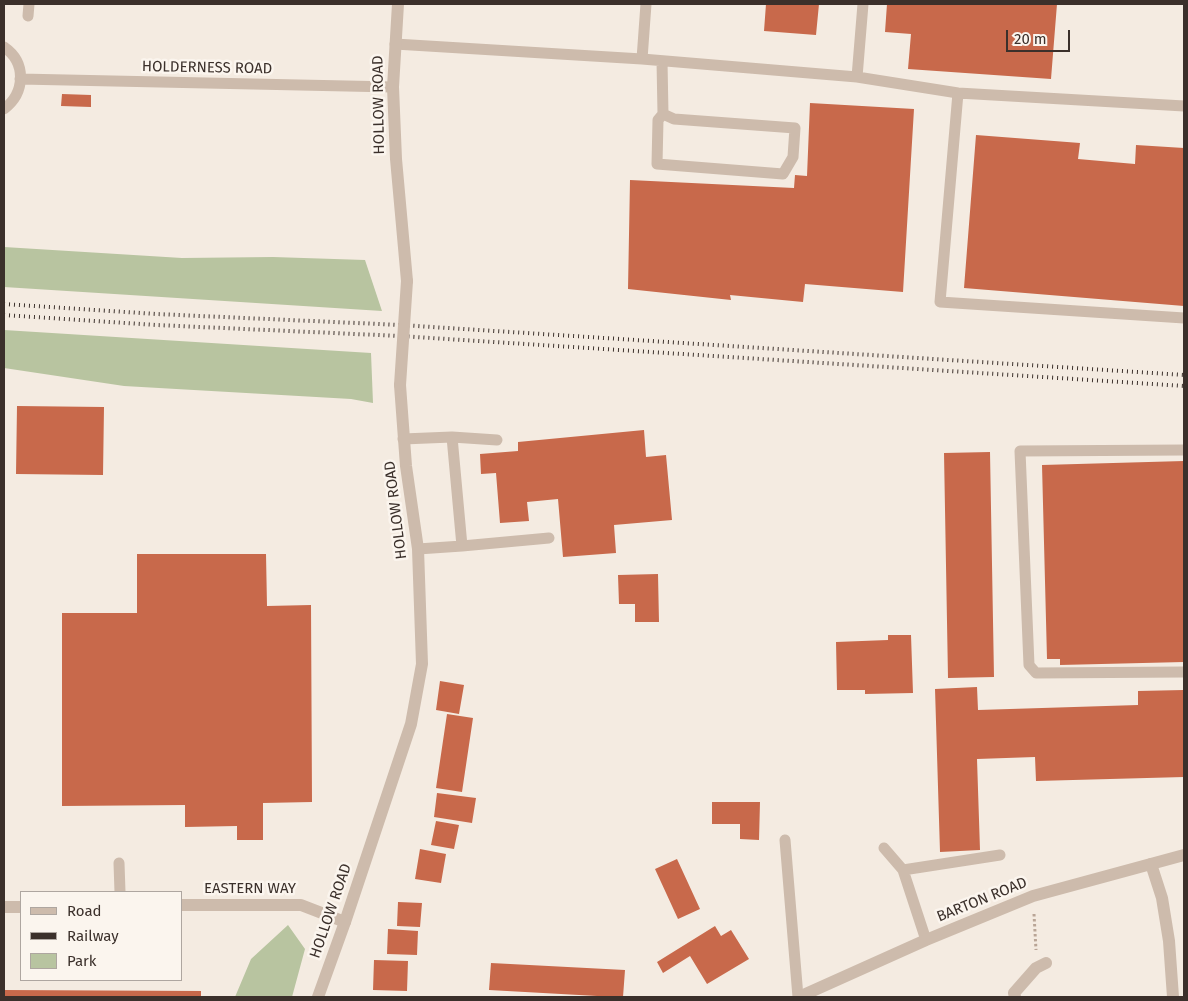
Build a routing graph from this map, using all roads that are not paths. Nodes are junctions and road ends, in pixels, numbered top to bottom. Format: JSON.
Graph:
{"nodes":[{"id":1,"x":29,"y":4,"type":"edge"},
{"id":2,"x":398,"y":4,"type":"edge"},
{"id":3,"x":646,"y":4,"type":"edge"},
{"id":4,"x":862,"y":4,"type":"edge"},
{"id":5,"x":28,"y":16,"type":"dead end"},
{"id":6,"x":395,"y":44,"type":"junction"},
{"id":7,"x":4,"y":47,"type":"edge"},
{"id":8,"x":642,"y":59,"type":"junction"},
{"id":9,"x":662,"y":61,"type":"junction"},
{"id":10,"x":857,"y":77,"type":"junction"},
{"id":11,"x":20,"y":79,"type":"junction"},
{"id":12,"x":393,"y":87,"type":"junction"},
{"id":13,"x":958,"y":94,"type":"junction"},
{"id":14,"x":1184,"y":106,"type":"edge"},
{"id":15,"x":4,"y":109,"type":"edge"},
{"id":16,"x":663,"y":114,"type":"junction"},
{"id":17,"x":1184,"y":318,"type":"edge"},
{"id":18,"x":404,"y":438,"type":"junction"},
{"id":19,"x":452,"y":438,"type":"junction"},
{"id":20,"x":497,"y":440,"type":"dead end"},
{"id":21,"x":1184,"y":450,"type":"edge"},
{"id":22,"x":548,"y":538,"type":"dead end"},
{"id":23,"x":462,"y":546,"type":"junction"},
{"id":24,"x":418,"y":549,"type":"junction"},
{"id":25,"x":1184,"y":672,"type":"edge"},
{"id":26,"x":785,"y":840,"type":"dead end"},
{"id":27,"x":884,"y":848,"type":"dead end"},
{"id":28,"x":1184,"y":855,"type":"edge"},
{"id":29,"x":1000,"y":856,"type":"dead end"},
{"id":30,"x":119,"y":863,"type":"dead end"},
{"id":31,"x":1151,"y":864,"type":"junction"},
{"id":32,"x":903,"y":870,"type":"junction"},
{"id":33,"x":120,"y":891,"type":"edge"},
{"id":34,"x":182,"y":905,"type":"edge"},
{"id":35,"x":4,"y":907,"type":"edge"},
{"id":36,"x":20,"y":907,"type":"edge"},
{"id":37,"x":346,"y":922,"type":"junction"},
{"id":38,"x":926,"y":940,"type":"junction"},
{"id":39,"x":1041,"y":966,"type":"road end"},
{"id":40,"x":318,"y":997,"type":"edge"},
{"id":41,"x":799,"y":997,"type":"edge"},
{"id":42,"x":1015,"y":997,"type":"edge"},
{"id":43,"x":1173,"y":997,"type":"edge"}],
"edges":[{"from":1,"to":5,"type":"lane"},
{"from":2,"to":6,"type":"street","name":"HOLLOW ROAD"},
{"from":3,"to":8,"type":"lane"},
{"from":4,"to":10,"type":"lane"},
{"from":6,"to":8,"type":"lane"},
{"from":6,"to":12,"type":"street","name":"HOLLOW ROAD"},
{"from":7,"to":11,"type":"lane"},
{"from":8,"to":9,"type":"lane"},
{"from":9,"to":10,"type":"lane"},
{"from":9,"to":16,"type":"lane"},
{"from":10,"to":13,"type":"lane"},
{"from":11,"to":12,"type":"lane","name":"HOLDERNESS ROAD"},
{"from":11,"to":15,"type":"lane"},
{"from":12,"to":18,"type":"street","name":"HOLLOW ROAD","bridge":true},
{"from":13,"to":14,"type":"lane"},
{"from":13,"to":17,"type":"lane"},
{"from":16,"to":16,"type":"lane"},
{"from":18,"to":19,"type":"lane"},
{"from":18,"to":24,"type":"street","name":"HOLLOW ROAD"},
{"from":19,"to":20,"type":"lane"},
{"from":19,"to":23,"type":"lane"},
{"from":21,"to":25,"type":"lane"},
{"from":22,"to":23,"type":"lane"},
{"from":23,"to":24,"type":"lane"},
{"from":24,"to":37,"type":"street","name":"HOLLOW ROAD"},
{"from":26,"to":41,"type":"lane"},
{"from":27,"to":32,"type":"lane"},
{"from":28,"to":31,"type":"street","name":"BARTON ROAD"},
{"from":29,"to":32,"type":"lane"},
{"from":30,"to":33,"type":"lane"},
{"from":31,"to":38,"type":"street","name":"BARTON ROAD"},
{"from":31,"to":43,"type":"street"},
{"from":32,"to":38,"type":"lane"},
{"from":34,"to":37,"type":"street","name":"EASTERN WAY"},
{"from":35,"to":36,"type":"street"},
{"from":37,"to":40,"type":"street","name":"HOLLOW ROAD"},
{"from":38,"to":41,"type":"street","name":"BARTON ROAD"},
{"from":39,"to":42,"type":"street"}]}
